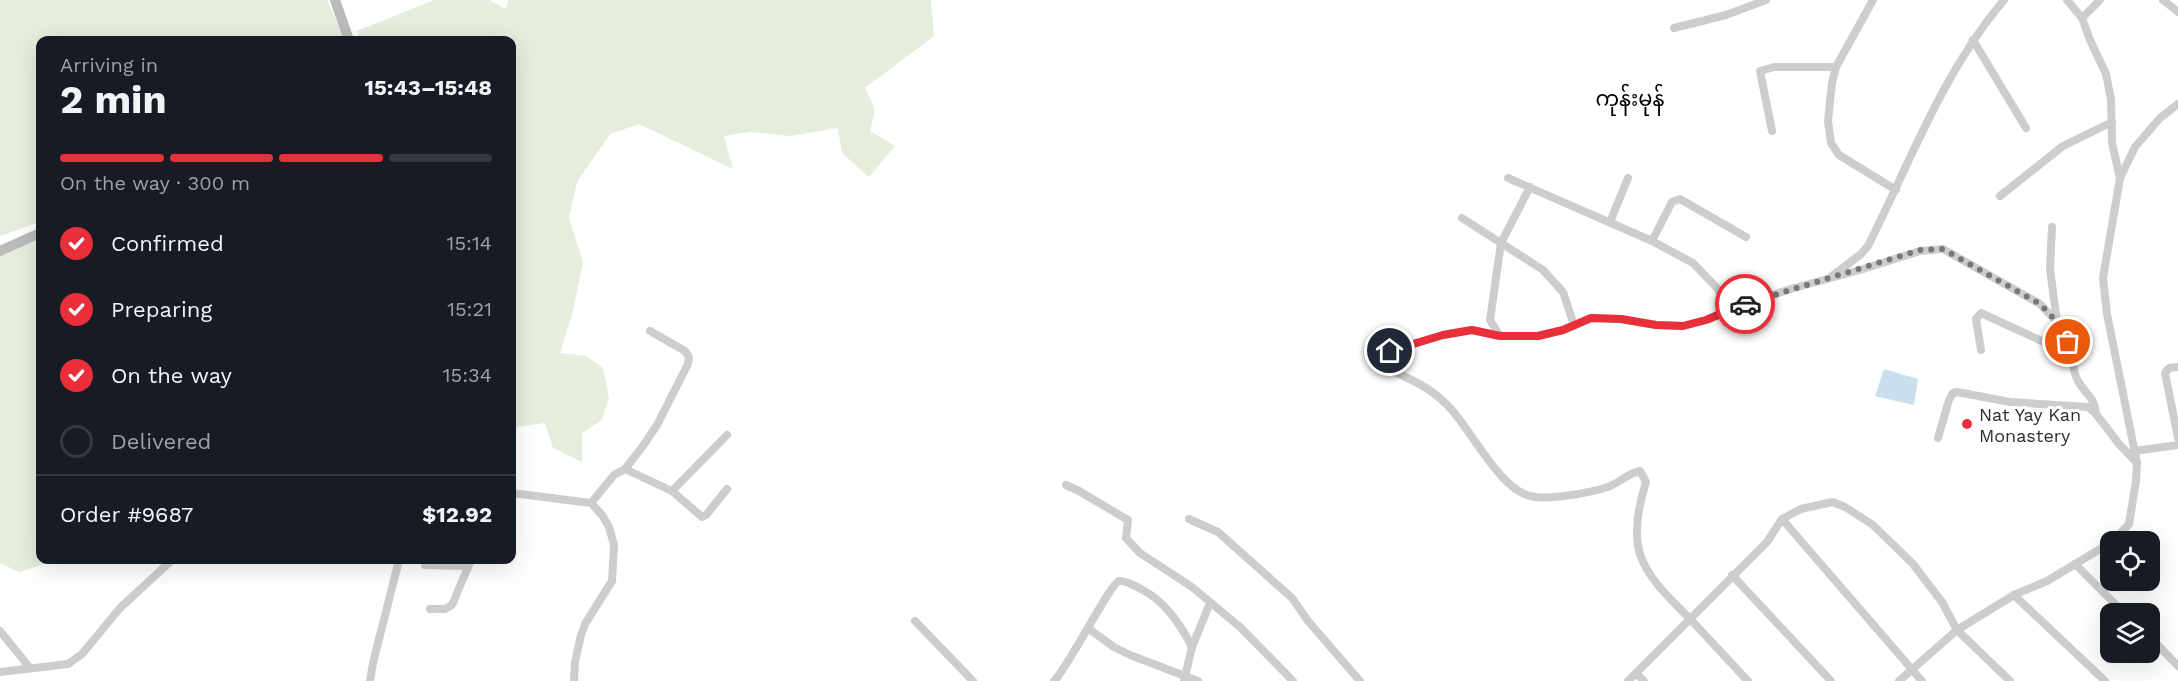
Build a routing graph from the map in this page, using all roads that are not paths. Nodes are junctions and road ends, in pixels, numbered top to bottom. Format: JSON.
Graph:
{"nodes":[{"id":1,"x":335,"y":0,"type":"edge"},
{"id":2,"x":1766,"y":0,"type":"edge"},
{"id":3,"x":1873,"y":0,"type":"edge"},
{"id":4,"x":2004,"y":0,"type":"edge"},
{"id":5,"x":2067,"y":0,"type":"edge"},
{"id":6,"x":2100,"y":0,"type":"edge"},
{"id":7,"x":2163,"y":0,"type":"edge"},
{"id":8,"x":2178,"y":12,"type":"edge"},
{"id":9,"x":2082,"y":18,"type":"junction"},
{"id":10,"x":1674,"y":28,"type":"dead end"},
{"id":11,"x":348,"y":36,"type":"edge"},
{"id":12,"x":1973,"y":40,"type":"junction"},
{"id":13,"x":1836,"y":67,"type":"junction"},
{"id":14,"x":2178,"y":104,"type":"edge"},
{"id":15,"x":2112,"y":122,"type":"junction"},
{"id":16,"x":2026,"y":128,"type":"dead end"},
{"id":17,"x":1772,"y":131,"type":"dead end"},
{"id":18,"x":1508,"y":178,"type":"dead end"},
{"id":19,"x":1628,"y":178,"type":"dead end"},
{"id":20,"x":2120,"y":178,"type":"junction"},
{"id":21,"x":1530,"y":187,"type":"junction"},
{"id":22,"x":1896,"y":190,"type":"junction"},
{"id":23,"x":2000,"y":196,"type":"dead end"},
{"id":24,"x":1462,"y":218,"type":"dead end"},
{"id":25,"x":1610,"y":222,"type":"junction"},
{"id":26,"x":2052,"y":227,"type":"dead end"},
{"id":27,"x":36,"y":235,"type":"edge"},
{"id":28,"x":1746,"y":237,"type":"dead end"},
{"id":29,"x":1652,"y":241,"type":"junction"},
{"id":30,"x":1501,"y":243,"type":"junction"},
{"id":31,"x":0,"y":251,"type":"edge"},
{"id":32,"x":1828,"y":279,"type":"junction"},
{"id":33,"x":1731,"y":309,"type":"junction"},
{"id":34,"x":2058,"y":323,"type":"junction"},
{"id":35,"x":1574,"y":325,"type":"junction"},
{"id":36,"x":650,"y":331,"type":"dead end"},
{"id":37,"x":1500,"y":336,"type":"junction"},
{"id":38,"x":1981,"y":350,"type":"dead end"},
{"id":39,"x":1390,"y":351,"type":"dead end"},
{"id":40,"x":2072,"y":358,"type":"junction"},
{"id":41,"x":2178,"y":367,"type":"edge"},
{"id":42,"x":1395,"y":372,"type":"dead end"},
{"id":43,"x":2096,"y":414,"type":"junction"},
{"id":44,"x":727,"y":435,"type":"dead end"},
{"id":45,"x":1938,"y":438,"type":"dead end"},
{"id":46,"x":2178,"y":438,"type":"edge"},
{"id":47,"x":2178,"y":445,"type":"edge"},
{"id":48,"x":2134,"y":451,"type":"junction"},
{"id":49,"x":2137,"y":463,"type":"junction"},
{"id":50,"x":625,"y":469,"type":"junction"},
{"id":51,"x":1066,"y":485,"type":"dead end"},
{"id":52,"x":727,"y":489,"type":"dead end"},
{"id":53,"x":672,"y":491,"type":"junction"},
{"id":54,"x":516,"y":494,"type":"edge"},
{"id":55,"x":591,"y":503,"type":"junction"},
{"id":56,"x":1189,"y":519,"type":"dead end"},
{"id":57,"x":1782,"y":519,"type":"junction"},
{"id":58,"x":2122,"y":531,"type":"edge"},
{"id":59,"x":2100,"y":549,"type":"edge"},
{"id":60,"x":168,"y":564,"type":"edge"},
{"id":61,"x":398,"y":564,"type":"edge"},
{"id":62,"x":440,"y":564,"type":"edge"},
{"id":63,"x":469,"y":564,"type":"edge"},
{"id":64,"x":2075,"y":564,"type":"junction"},
{"id":65,"x":425,"y":565,"type":"dead end"},
{"id":66,"x":1732,"y":575,"type":"junction"},
{"id":67,"x":2014,"y":595,"type":"junction"},
{"id":68,"x":1210,"y":603,"type":"junction"},
{"id":69,"x":2114,"y":603,"type":"edge"},
{"id":70,"x":430,"y":609,"type":"dead end"},
{"id":71,"x":1689,"y":618,"type":"junction"},
{"id":72,"x":915,"y":621,"type":"dead end"},
{"id":73,"x":1089,"y":629,"type":"junction"},
{"id":74,"x":1957,"y":630,"type":"junction"},
{"id":75,"x":0,"y":631,"type":"edge"},
{"id":76,"x":1192,"y":647,"type":"junction"},
{"id":77,"x":2160,"y":647,"type":"edge"},
{"id":78,"x":2178,"y":666,"type":"edge"},
{"id":79,"x":30,"y":668,"type":"junction"},
{"id":80,"x":1910,"y":669,"type":"junction"},
{"id":81,"x":0,"y":672,"type":"edge"},
{"id":82,"x":1636,"y":673,"type":"junction"},
{"id":83,"x":1184,"y":678,"type":"edge"},
{"id":84,"x":1355,"y":679,"type":"edge"},
{"id":85,"x":1058,"y":680,"type":"edge"},
{"id":86,"x":370,"y":681,"type":"edge"},
{"id":87,"x":574,"y":681,"type":"edge"},
{"id":88,"x":973,"y":681,"type":"edge"},
{"id":89,"x":1198,"y":681,"type":"edge"},
{"id":90,"x":1293,"y":681,"type":"edge"},
{"id":91,"x":1628,"y":681,"type":"edge"},
{"id":92,"x":1644,"y":681,"type":"edge"},
{"id":93,"x":1748,"y":681,"type":"edge"},
{"id":94,"x":1831,"y":681,"type":"edge"},
{"id":95,"x":1899,"y":681,"type":"edge"},
{"id":96,"x":1922,"y":681,"type":"edge"},
{"id":97,"x":2010,"y":681,"type":"edge"},
{"id":98,"x":2105,"y":681,"type":"edge"}],
"edges":[{"from":1,"to":11,"type":"main road"},
{"from":2,"to":10,"type":"street"},
{"from":3,"to":13,"type":"street"},
{"from":4,"to":12,"type":"street"},
{"from":5,"to":9,"type":"street"},
{"from":6,"to":9,"type":"street"},
{"from":7,"to":8,"type":"street"},
{"from":9,"to":15,"type":"street"},
{"from":12,"to":16,"type":"street"},
{"from":12,"to":22,"type":"street"},
{"from":13,"to":17,"type":"street"},
{"from":13,"to":22,"type":"street"},
{"from":14,"to":20,"type":"street"},
{"from":15,"to":20,"type":"street"},
{"from":15,"to":23,"type":"street"},
{"from":18,"to":21,"type":"street"},
{"from":19,"to":25,"type":"street"},
{"from":20,"to":48,"type":"street"},
{"from":21,"to":25,"type":"street"},
{"from":21,"to":30,"type":"street"},
{"from":22,"to":32,"type":"street"},
{"from":24,"to":30,"type":"street"},
{"from":25,"to":29,"type":"street"},
{"from":26,"to":34,"type":"street"},
{"from":27,"to":31,"type":"main road"},
{"from":28,"to":29,"type":"street"},
{"from":29,"to":33,"type":"street"},
{"from":30,"to":35,"type":"street"},
{"from":30,"to":37,"type":"street"},
{"from":32,"to":33,"type":"street"},
{"from":32,"to":34,"type":"street"},
{"from":33,"to":35,"type":"street"},
{"from":34,"to":40,"type":"street"},
{"from":35,"to":37,"type":"street"},
{"from":36,"to":50,"type":"street"},
{"from":37,"to":39,"type":"street"},
{"from":38,"to":40,"type":"street"},
{"from":40,"to":43,"type":"street"},
{"from":41,"to":46,"type":"street"},
{"from":42,"to":71,"type":"street"},
{"from":43,"to":45,"type":"street"},
{"from":43,"to":49,"type":"street"},
{"from":44,"to":53,"type":"street"},
{"from":47,"to":48,"type":"street"},
{"from":48,"to":49,"type":"street"},
{"from":49,"to":58,"type":"street"},
{"from":50,"to":53,"type":"street"},
{"from":50,"to":55,"type":"street"},
{"from":51,"to":68,"type":"street"},
{"from":52,"to":53,"type":"street"},
{"from":54,"to":55,"type":"street"},
{"from":55,"to":87,"type":"street"},
{"from":56,"to":84,"type":"street"},
{"from":57,"to":66,"type":"street"},
{"from":57,"to":74,"type":"street"},
{"from":57,"to":80,"type":"street"},
{"from":59,"to":64,"type":"street"},
{"from":60,"to":79,"type":"street"},
{"from":61,"to":86,"type":"street"},
{"from":62,"to":65,"type":"street"},
{"from":63,"to":70,"type":"street"},
{"from":64,"to":67,"type":"street"},
{"from":64,"to":69,"type":"street"},
{"from":66,"to":71,"type":"street"},
{"from":66,"to":94,"type":"street"},
{"from":67,"to":74,"type":"street"},
{"from":67,"to":98,"type":"street"},
{"from":68,"to":76,"type":"street"},
{"from":68,"to":90,"type":"street"},
{"from":71,"to":82,"type":"street"},
{"from":71,"to":93,"type":"street"},
{"from":72,"to":88,"type":"street"},
{"from":73,"to":76,"type":"street"},
{"from":73,"to":83,"type":"street"},
{"from":73,"to":85,"type":"street"},
{"from":74,"to":80,"type":"street"},
{"from":74,"to":97,"type":"street"},
{"from":75,"to":79,"type":"street"},
{"from":76,"to":83,"type":"street"},
{"from":77,"to":78,"type":"street"},
{"from":79,"to":81,"type":"street"},
{"from":80,"to":95,"type":"street"},
{"from":80,"to":96,"type":"street"},
{"from":82,"to":91,"type":"street"},
{"from":82,"to":92,"type":"street"},
{"from":83,"to":89,"type":"street"}]}
